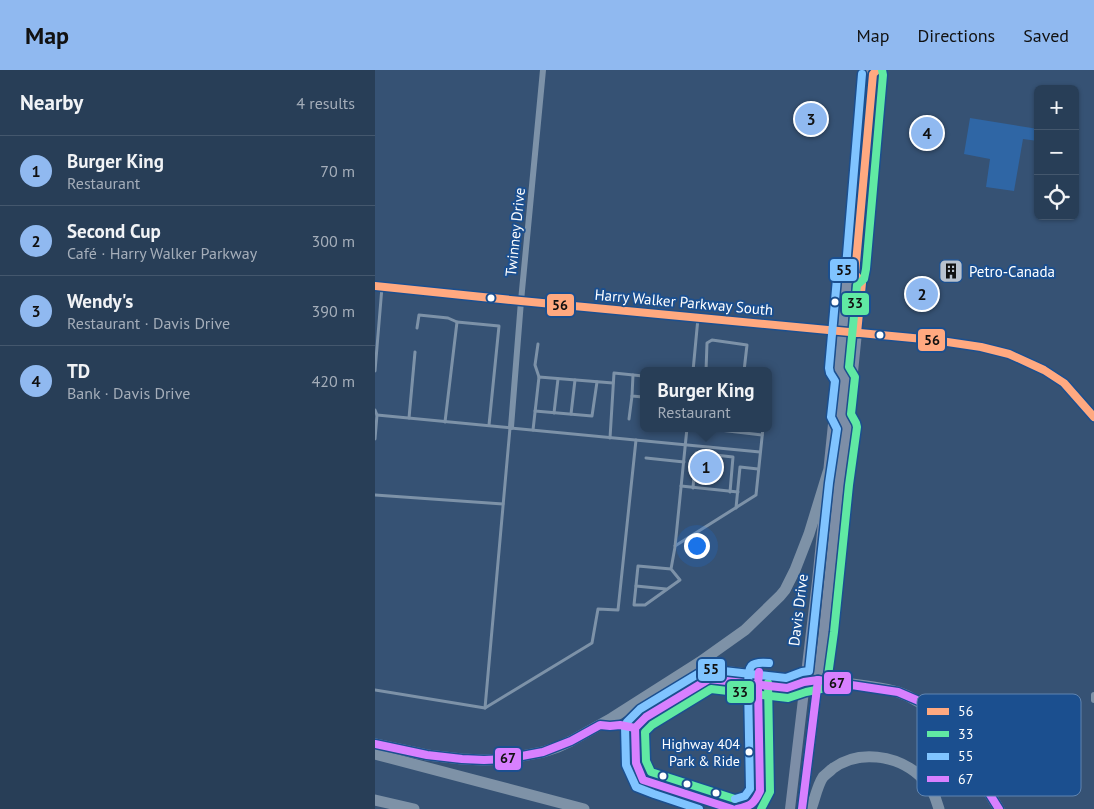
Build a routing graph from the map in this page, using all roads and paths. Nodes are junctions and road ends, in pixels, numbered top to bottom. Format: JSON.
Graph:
{"nodes":[{"id":1,"x":543,"y":70,"type":"edge"},
{"id":2,"x":874,"y":71,"type":"edge"},
{"id":3,"x":855,"y":274,"type":"junction"},
{"id":4,"x":379,"y":287,"type":"edge"},
{"id":5,"x":521,"y":301,"type":"junction"},
{"id":6,"x":698,"y":318,"type":"junction"},
{"id":7,"x":457,"y":322,"type":"junction"},
{"id":8,"x":417,"y":328,"type":"dead end"},
{"id":9,"x":842,"y":331,"type":"junction"},
{"id":10,"x":857,"y":333,"type":"junction"},
{"id":11,"x":538,"y":344,"type":"dead end"},
{"id":12,"x":415,"y":352,"type":"dead end"},
{"id":13,"x":693,"y":367,"type":"edge"},
{"id":14,"x":706,"y":367,"type":"edge"},
{"id":15,"x":744,"y":367,"type":"edge"},
{"id":16,"x":375,"y":371,"type":"edge"},
{"id":17,"x":633,"y":375,"type":"junction"},
{"id":18,"x":640,"y":376,"type":"edge"},
{"id":19,"x":539,"y":377,"type":"junction"},
{"id":20,"x":558,"y":379,"type":"junction"},
{"id":21,"x":575,"y":380,"type":"junction"},
{"id":22,"x":845,"y":380,"type":"junction"},
{"id":23,"x":597,"y":382,"type":"junction"},
{"id":24,"x":613,"y":383,"type":"junction"},
{"id":25,"x":632,"y":396,"type":"junction"},
{"id":26,"x":640,"y":397,"type":"edge"},
{"id":27,"x":375,"y":410,"type":"edge"},
{"id":28,"x":535,"y":411,"type":"junction"},
{"id":29,"x":554,"y":413,"type":"junction"},
{"id":30,"x":571,"y":414,"type":"junction"},
{"id":31,"x":377,"y":415,"type":"junction"},
{"id":32,"x":841,"y":416,"type":"junction"},
{"id":33,"x":1094,"y":416,"type":"edge"},
{"id":34,"x":409,"y":418,"type":"junction"},
{"id":35,"x":629,"y":419,"type":"dead end"},
{"id":36,"x":445,"y":422,"type":"junction"},
{"id":37,"x":489,"y":426,"type":"junction"},
{"id":38,"x":511,"y":427,"type":"junction"},
{"id":39,"x":533,"y":430,"type":"junction"},
{"id":40,"x":687,"y":432,"type":"edge"},
{"id":41,"x":737,"y":432,"type":"edge"},
{"id":42,"x":762,"y":432,"type":"edge"},
{"id":43,"x":762,"y":435,"type":"junction"},
{"id":44,"x":610,"y":438,"type":"junction"},
{"id":45,"x":375,"y":439,"type":"edge"},
{"id":46,"x":636,"y":440,"type":"junction"},
{"id":47,"x":685,"y":445,"type":"junction"},
{"id":48,"x":760,"y":452,"type":"junction"},
{"id":49,"x":646,"y":458,"type":"dead end"},
{"id":50,"x":684,"y":462,"type":"junction"},
{"id":51,"x":759,"y":469,"type":"junction"},
{"id":52,"x":828,"y":472,"type":"junction"},
{"id":53,"x":681,"y":486,"type":"junction"},
{"id":54,"x":693,"y":488,"type":"junction"},
{"id":55,"x":730,"y":492,"type":"junction"},
{"id":56,"x":738,"y":492,"type":"junction"},
{"id":57,"x":375,"y":495,"type":"edge"},
{"id":58,"x":503,"y":504,"type":"junction"},
{"id":59,"x":736,"y":508,"type":"junction"},
{"id":60,"x":675,"y":546,"type":"junction"},
{"id":61,"x":671,"y":569,"type":"junction"},
{"id":62,"x":636,"y":586,"type":"junction"},
{"id":63,"x":667,"y":589,"type":"junction"},
{"id":64,"x":759,"y":672,"type":"junction"},
{"id":65,"x":709,"y":679,"type":"junction"},
{"id":66,"x":818,"y":680,"type":"junction"},
{"id":67,"x":804,"y":682,"type":"junction"},
{"id":68,"x":758,"y":685,"type":"junction"},
{"id":69,"x":375,"y":690,"type":"edge"},
{"id":70,"x":1094,"y":695,"type":"edge"},
{"id":71,"x":917,"y":700,"type":"edge"},
{"id":72,"x":1094,"y":700,"type":"edge"},
{"id":73,"x":485,"y":708,"type":"junction"},
{"id":74,"x":600,"y":725,"type":"junction"},
{"id":75,"x":635,"y":728,"type":"junction"},
{"id":76,"x":375,"y":744,"type":"edge"},
{"id":77,"x":375,"y":754,"type":"edge"},
{"id":78,"x":917,"y":774,"type":"edge"},
{"id":79,"x":934,"y":796,"type":"edge"},
{"id":80,"x":991,"y":796,"type":"edge"},
{"id":81,"x":375,"y":800,"type":"edge"},
{"id":82,"x":375,"y":808,"type":"edge"},
{"id":83,"x":379,"y":809,"type":"edge"},
{"id":84,"x":414,"y":809,"type":"edge"},
{"id":85,"x":584,"y":809,"type":"edge"},
{"id":86,"x":732,"y":809,"type":"edge"},
{"id":87,"x":737,"y":809,"type":"edge"},
{"id":88,"x":790,"y":809,"type":"edge"},
{"id":89,"x":802,"y":809,"type":"edge"},
{"id":90,"x":811,"y":809,"type":"edge"},
{"id":91,"x":939,"y":809,"type":"edge"},
{"id":92,"x":999,"y":809,"type":"edge"}],
"edges":[{"from":1,"to":5,"type":"street","name":"Twinney Drive"},
{"from":2,"to":3,"type":"main road","name":"Davis Drive"},
{"from":3,"to":9,"type":"main road","name":"Davis Drive"},
{"from":3,"to":10,"type":"main road","name":"Davis Drive"},
{"from":4,"to":5,"type":"street","name":"Harry Walker Parkway South"},
{"from":4,"to":16,"type":"lane"},
{"from":5,"to":6,"type":"street","name":"Harry Walker Parkway South"},
{"from":5,"to":38,"type":"street","name":"Twinney Drive"},
{"from":6,"to":9,"type":"street","name":"Harry Walker Parkway South"},
{"from":6,"to":13,"type":"lane"},
{"from":7,"to":8,"type":"lane"},
{"from":7,"to":36,"type":"lane"},
{"from":7,"to":37,"type":"lane"},
{"from":9,"to":10,"type":"street","name":"Harry Walker Parkway South"},
{"from":9,"to":22,"type":"main road","name":"Davis Drive"},
{"from":10,"to":22,"type":"main road","name":"Davis Drive"},
{"from":10,"to":33,"type":"street","name":"Harry Walker Parkway South"},
{"from":11,"to":19,"type":"lane"},
{"from":12,"to":34,"type":"lane"},
{"from":14,"to":15,"type":"lane"},
{"from":17,"to":18,"type":"lane"},
{"from":17,"to":24,"type":"lane"},
{"from":17,"to":25,"type":"lane"},
{"from":19,"to":20,"type":"lane"},
{"from":19,"to":28,"type":"lane"},
{"from":20,"to":21,"type":"lane"},
{"from":20,"to":29,"type":"lane"},
{"from":21,"to":23,"type":"lane"},
{"from":21,"to":30,"type":"lane"},
{"from":22,"to":32,"type":"main road","name":"Davis Drive"},
{"from":23,"to":24,"type":"lane"},
{"from":23,"to":30,"type":"lane"},
{"from":24,"to":44,"type":"lane"},
{"from":25,"to":26,"type":"lane"},
{"from":25,"to":35,"type":"lane"},
{"from":27,"to":31,"type":"lane"},
{"from":28,"to":29,"type":"lane"},
{"from":28,"to":39,"type":"lane"},
{"from":29,"to":30,"type":"lane"},
{"from":31,"to":34,"type":"lane"},
{"from":31,"to":45,"type":"lane"},
{"from":32,"to":52,"type":"main road","name":"Davis Drive"},
{"from":32,"to":66,"type":"main road","name":"Davis Drive"},
{"from":34,"to":36,"type":"lane"},
{"from":36,"to":37,"type":"lane"},
{"from":37,"to":38,"type":"lane"},
{"from":38,"to":39,"type":"lane"},
{"from":38,"to":58,"type":"lane"},
{"from":39,"to":44,"type":"lane"},
{"from":40,"to":47,"type":"lane"},
{"from":41,"to":43,"type":"lane"},
{"from":42,"to":43,"type":"lane"},
{"from":43,"to":48,"type":"lane"},
{"from":44,"to":46,"type":"lane"},
{"from":46,"to":47,"type":"lane"},
{"from":46,"to":73,"type":"lane"},
{"from":47,"to":48,"type":"lane"},
{"from":47,"to":50,"type":"lane"},
{"from":48,"to":51,"type":"lane"},
{"from":49,"to":50,"type":"lane"},
{"from":50,"to":53,"type":"lane"},
{"from":51,"to":56,"type":"lane"},
{"from":51,"to":59,"type":"lane"},
{"from":52,"to":67,"type":"main road","name":"Davis Drive"},
{"from":52,"to":74,"type":"highway"},
{"from":53,"to":54,"type":"lane"},
{"from":53,"to":60,"type":"lane"},
{"from":54,"to":55,"type":"lane"},
{"from":54,"to":55,"type":"lane"},
{"from":55,"to":56,"type":"lane"},
{"from":56,"to":59,"type":"lane"},
{"from":57,"to":58,"type":"lane"},
{"from":58,"to":73,"type":"lane"},
{"from":59,"to":60,"type":"lane"},
{"from":60,"to":61,"type":"lane"},
{"from":61,"to":62,"type":"lane"},
{"from":61,"to":63,"type":"lane"},
{"from":62,"to":63,"type":"lane"},
{"from":62,"to":63,"type":"lane"},
{"from":64,"to":65,"type":"lane"},
{"from":64,"to":67,"type":"lane"},
{"from":64,"to":68,"type":"lane"},
{"from":65,"to":68,"type":"lane"},
{"from":65,"to":75,"type":"lane"},
{"from":66,"to":67,"type":"lane"},
{"from":66,"to":71,"type":"highway"},
{"from":66,"to":89,"type":"main road","name":"Davis Drive"},
{"from":67,"to":68,"type":"lane"},
{"from":67,"to":88,"type":"main road","name":"Davis Drive"},
{"from":68,"to":87,"type":"lane"},
{"from":69,"to":73,"type":"lane"},
{"from":70,"to":72,"type":"street"},
{"from":74,"to":75,"type":"lane"},
{"from":74,"to":76,"type":"highway"},
{"from":75,"to":86,"type":"lane"},
{"from":77,"to":85,"type":"highway"},
{"from":78,"to":90,"type":"highway"},
{"from":79,"to":91,"type":"highway"},
{"from":80,"to":92,"type":"highway"},
{"from":81,"to":84,"type":"highway"},
{"from":82,"to":83,"type":"highway"}]}
